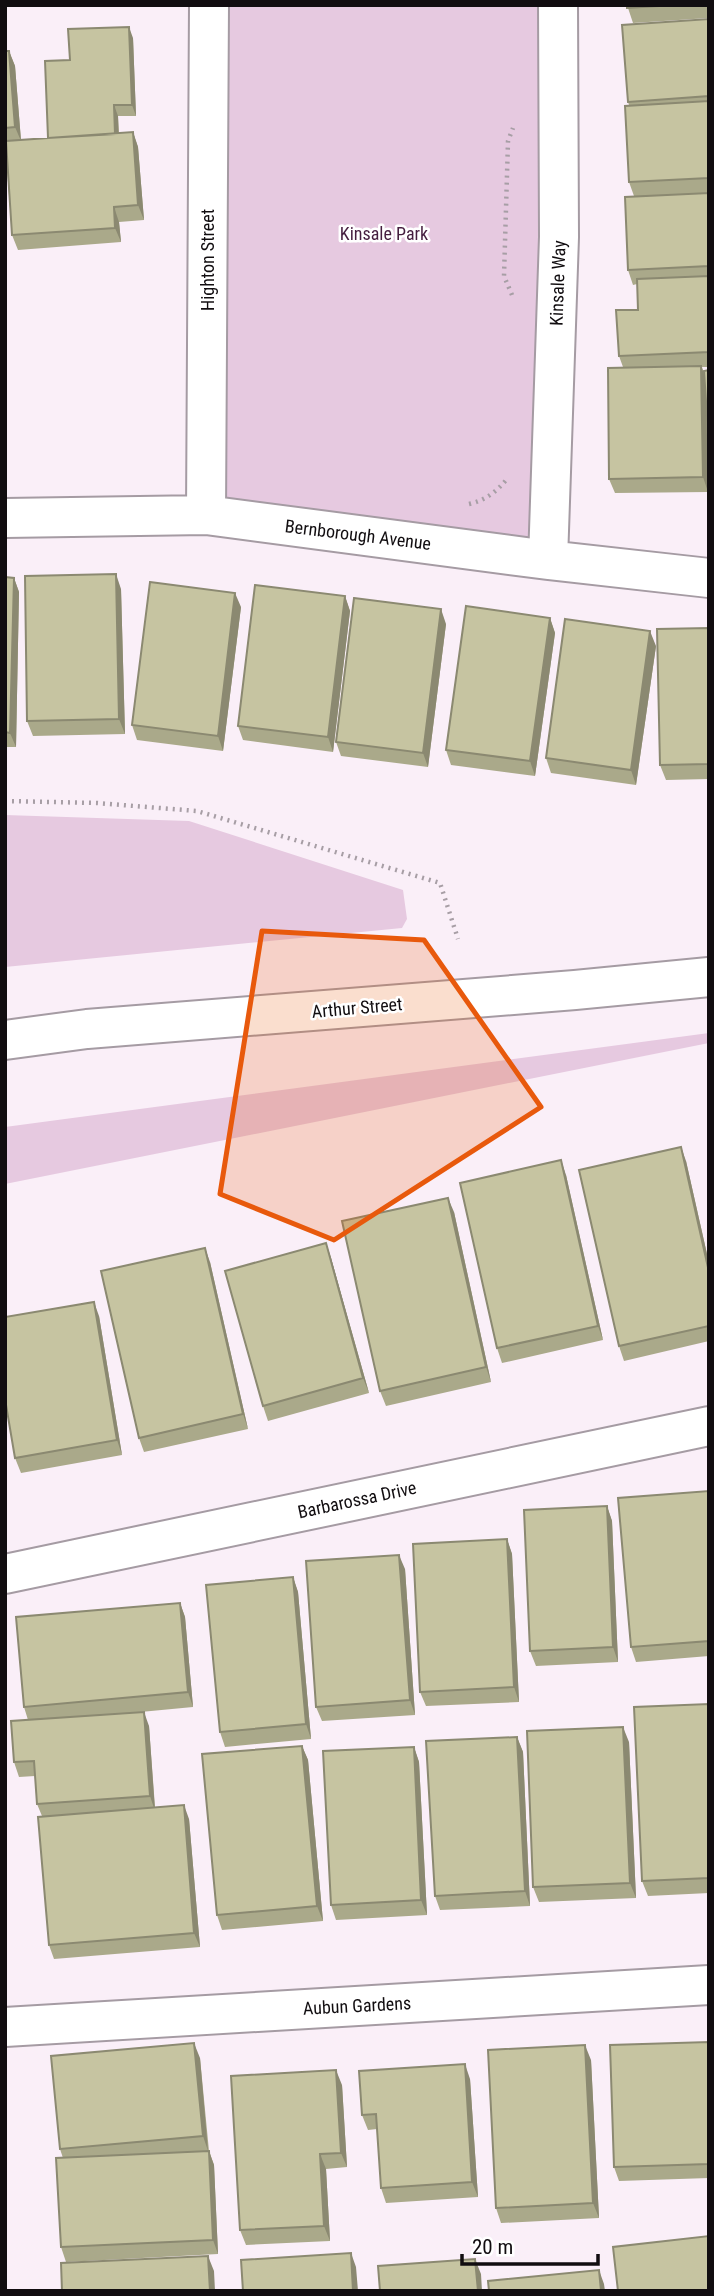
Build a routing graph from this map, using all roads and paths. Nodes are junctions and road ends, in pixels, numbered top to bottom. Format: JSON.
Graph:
{"nodes":[{"id":1,"x":209,"y":5,"type":"edge"},
{"id":2,"x":558,"y":5,"type":"edge"},
{"id":3,"x":518,"y":116,"type":"dead end"},
{"id":4,"x":514,"y":300,"type":"dead end"},
{"id":5,"x":508,"y":477,"type":"dead end"},
{"id":6,"x":463,"y":505,"type":"dead end"},
{"id":7,"x":206,"y":516,"type":"junction"},
{"id":8,"x":5,"y":518,"type":"edge"},
{"id":9,"x":548,"y":560,"type":"junction"},
{"id":10,"x":709,"y":578,"type":"edge"},
{"id":11,"x":5,"y":801,"type":"edge"},
{"id":12,"x":458,"y":939,"type":"dead end"},
{"id":13,"x":709,"y":976,"type":"edge"},
{"id":14,"x":5,"y":1040,"type":"edge"},
{"id":15,"x":709,"y":1426,"type":"edge"},
{"id":16,"x":5,"y":1574,"type":"edge"},
{"id":17,"x":709,"y":1984,"type":"edge"},
{"id":18,"x":5,"y":2027,"type":"edge"}],
"edges":[{"from":1,"to":7,"type":"street","name":"Highton Street"},
{"from":2,"to":9,"type":"street","name":"Kinsale Way"},
{"from":3,"to":4,"type":"path"},
{"from":5,"to":6,"type":"path"},
{"from":7,"to":8,"type":"street","name":"Bernborough Avenue"},
{"from":7,"to":9,"type":"street","name":"Bernborough Avenue"},
{"from":9,"to":10,"type":"street","name":"Bernborough Avenue"},
{"from":11,"to":12,"type":"path"},
{"from":13,"to":14,"type":"street","name":"Arthur Street"},
{"from":15,"to":16,"type":"street","name":"Barbarossa Drive"},
{"from":17,"to":18,"type":"street","name":"Aubun Gardens"}]}
